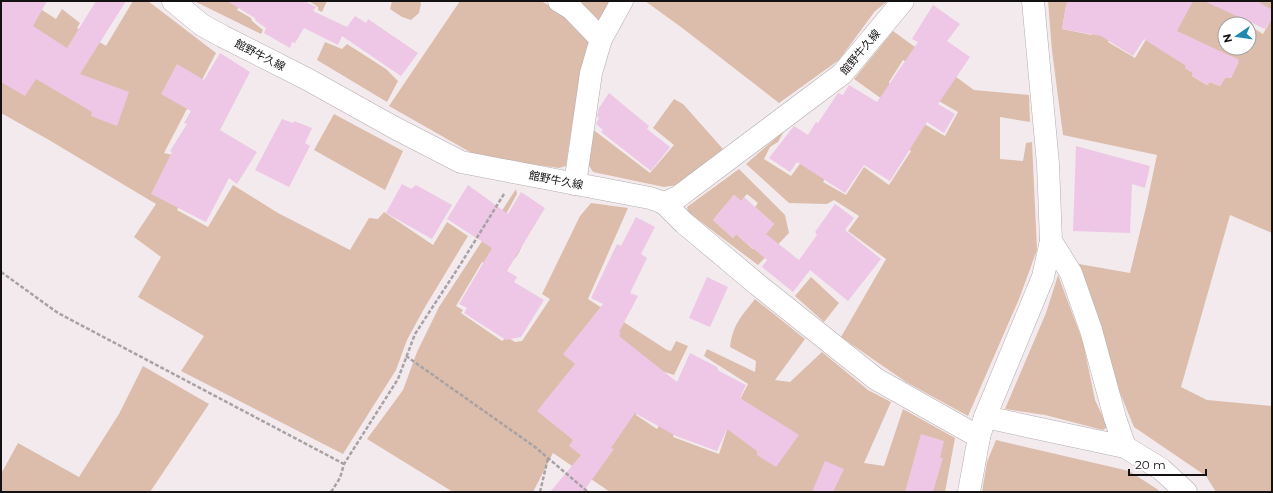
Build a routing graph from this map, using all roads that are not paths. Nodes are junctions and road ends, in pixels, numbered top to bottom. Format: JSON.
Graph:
{"nodes":[{"id":1,"x":173,"y":1,"type":"edge"},
{"id":2,"x":559,"y":1,"type":"edge"},
{"id":3,"x":622,"y":1,"type":"edge"},
{"id":4,"x":903,"y":1,"type":"edge"},
{"id":5,"x":1033,"y":1,"type":"edge"},
{"id":6,"x":601,"y":39,"type":"junction"},
{"id":7,"x":575,"y":184,"type":"junction"},
{"id":8,"x":664,"y":203,"type":"junction"},
{"id":9,"x":1051,"y":241,"type":"junction"},
{"id":10,"x":982,"y":427,"type":"junction"},
{"id":11,"x":1125,"y":447,"type":"junction"},
{"id":12,"x":969,"y":492,"type":"edge"},
{"id":13,"x":1186,"y":492,"type":"edge"}],
"edges":[{"from":1,"to":7,"type":"street","name":"館野牛久線"},
{"from":2,"to":6,"type":"street"},
{"from":3,"to":6,"type":"street"},
{"from":4,"to":8,"type":"street","name":"館野牛久線"},
{"from":5,"to":9,"type":"street"},
{"from":6,"to":7,"type":"street"},
{"from":7,"to":8,"type":"street","name":"館野牛久線"},
{"from":8,"to":10,"type":"street"},
{"from":9,"to":10,"type":"street"},
{"from":9,"to":11,"type":"street"},
{"from":10,"to":11,"type":"street"},
{"from":10,"to":12,"type":"street"},
{"from":11,"to":13,"type":"street"}]}
